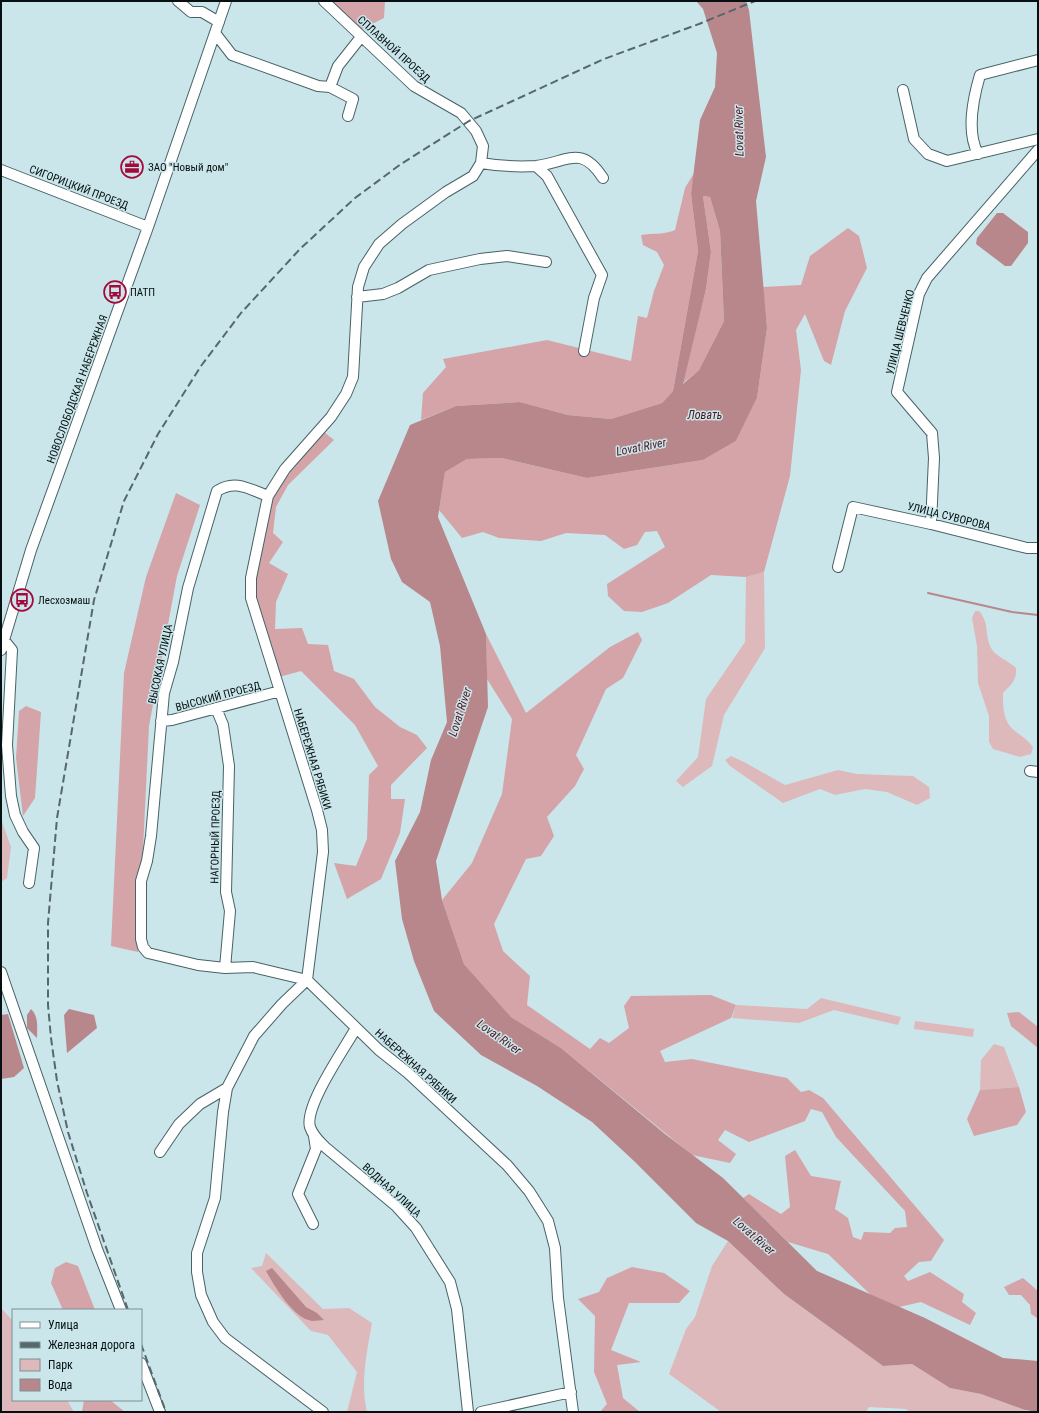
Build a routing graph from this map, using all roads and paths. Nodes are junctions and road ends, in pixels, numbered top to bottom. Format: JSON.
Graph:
{"nodes":[{"id":1,"x":178,"y":1,"type":"edge"},
{"id":2,"x":226,"y":1,"type":"edge"},
{"id":3,"x":324,"y":1,"type":"edge"},
{"id":4,"x":218,"y":22,"type":"junction"},
{"id":5,"x":215,"y":34,"type":"junction"},
{"id":6,"x":362,"y":37,"type":"junction"},
{"id":7,"x":1038,"y":60,"type":"edge"},
{"id":8,"x":330,"y":86,"type":"junction"},
{"id":9,"x":903,"y":90,"type":"dead end"},
{"id":10,"x":348,"y":116,"type":"dead end"},
{"id":11,"x":1038,"y":139,"type":"edge"},
{"id":12,"x":1038,"y":150,"type":"edge"},
{"id":13,"x":978,"y":154,"type":"junction"},
{"id":14,"x":481,"y":163,"type":"junction"},
{"id":15,"x":536,"y":166,"type":"junction"},
{"id":16,"x":1,"y":170,"type":"edge"},
{"id":17,"x":604,"y":178,"type":"dead end"},
{"id":18,"x":148,"y":227,"type":"junction"},
{"id":19,"x":546,"y":262,"type":"dead end"},
{"id":20,"x":357,"y":297,"type":"junction"},
{"id":21,"x":584,"y":350,"type":"dead end"},
{"id":22,"x":268,"y":496,"type":"junction"},
{"id":23,"x":931,"y":524,"type":"junction"},
{"id":24,"x":1038,"y":548,"type":"edge"},
{"id":25,"x":838,"y":567,"type":"dead end"},
{"id":26,"x":4,"y":640,"type":"junction"},
{"id":27,"x":1,"y":650,"type":"edge"},
{"id":28,"x":280,"y":691,"type":"junction"},
{"id":29,"x":216,"y":708,"type":"junction"},
{"id":30,"x":161,"y":721,"type":"junction"},
{"id":31,"x":29,"y":883,"type":"dead end"},
{"id":32,"x":225,"y":968,"type":"junction"},
{"id":33,"x":1,"y":972,"type":"edge"},
{"id":34,"x":307,"y":980,"type":"junction"},
{"id":35,"x":356,"y":1028,"type":"junction"},
{"id":36,"x":227,"y":1088,"type":"junction"},
{"id":37,"x":314,"y":1136,"type":"junction"},
{"id":38,"x":160,"y":1152,"type":"dead end"},
{"id":39,"x":313,"y":1224,"type":"dead end"},
{"id":40,"x":121,"y":1309,"type":"edge"},
{"id":41,"x":142,"y":1366,"type":"edge"},
{"id":42,"x":571,"y":1392,"type":"junction"},
{"id":43,"x":160,"y":1412,"type":"edge"},
{"id":44,"x":323,"y":1412,"type":"edge"},
{"id":45,"x":468,"y":1412,"type":"edge"},
{"id":46,"x":481,"y":1412,"type":"edge"},
{"id":47,"x":573,"y":1412,"type":"edge"}],
"edges":[{"from":1,"to":4,"type":"street"},
{"from":2,"to":4,"type":"street","name":"НОВОСЛОБОДСКАЯ НАБЕРЕЖНАЯ"},
{"from":3,"to":6,"type":"street","name":"СПЛАВНОЙ ПРОЕЗД"},
{"from":4,"to":5,"type":"street","name":"НОВОСЛОБОДСКАЯ НАБЕРЕЖНАЯ"},
{"from":5,"to":8,"type":"street"},
{"from":5,"to":18,"type":"street","name":"НОВОСЛОБОДСКАЯ НАБЕРЕЖНАЯ"},
{"from":6,"to":8,"type":"street"},
{"from":6,"to":14,"type":"street","name":"СПЛАВНОЙ ПРОЕЗД"},
{"from":7,"to":13,"type":"street"},
{"from":8,"to":10,"type":"street"},
{"from":9,"to":13,"type":"street"},
{"from":11,"to":13,"type":"street"},
{"from":12,"to":23,"type":"street","name":"УЛИЦА ШЕВЧЕНКО"},
{"from":14,"to":15,"type":"street"},
{"from":14,"to":20,"type":"street","name":"НАБЕРЕЖНАЯ РЯБИКИ"},
{"from":15,"to":17,"type":"street"},
{"from":15,"to":21,"type":"street"},
{"from":16,"to":18,"type":"street","name":"СИГОРИЦКИЙ ПРОЕЗД"},
{"from":18,"to":26,"type":"street","name":"НОВОСЛОБОДСКАЯ НАБЕРЕЖНАЯ"},
{"from":19,"to":20,"type":"street"},
{"from":20,"to":22,"type":"street","name":"НАБЕРЕЖНАЯ РЯБИКИ"},
{"from":22,"to":28,"type":"street","name":"НАБЕРЕЖНАЯ РЯБИКИ"},
{"from":22,"to":30,"type":"street","name":"ВЫСОКАЯ УЛИЦА"},
{"from":23,"to":24,"type":"street","name":"УЛИЦА СУВОРОВА"},
{"from":23,"to":25,"type":"street","name":"УЛИЦА СУВОРОВА"},
{"from":26,"to":27,"type":"street","name":"НОВОСЛОБОДСКАЯ НАБЕРЕЖНАЯ"},
{"from":26,"to":31,"type":"street"},
{"from":28,"to":29,"type":"street","name":"ВЫСОКИЙ ПРОЕЗД"},
{"from":28,"to":34,"type":"street","name":"НАБЕРЕЖНАЯ РЯБИКИ"},
{"from":29,"to":30,"type":"street","name":"ВЫСОКИЙ ПРОЕЗД"},
{"from":29,"to":32,"type":"street","name":"НАГОРНЫЙ ПРОЕЗД"},
{"from":30,"to":32,"type":"street","name":"ВЫСОКАЯ УЛИЦА"},
{"from":32,"to":34,"type":"street"},
{"from":33,"to":40,"type":"street"},
{"from":34,"to":35,"type":"street","name":"НАБЕРЕЖНАЯ РЯБИКИ"},
{"from":34,"to":36,"type":"street"},
{"from":35,"to":37,"type":"street"},
{"from":35,"to":42,"type":"street","name":"НАБЕРЕЖНАЯ РЯБИКИ"},
{"from":36,"to":38,"type":"street"},
{"from":36,"to":44,"type":"street"},
{"from":37,"to":39,"type":"street"},
{"from":37,"to":45,"type":"street","name":"ВОДНАЯ УЛИЦА"},
{"from":41,"to":43,"type":"street"},
{"from":42,"to":46,"type":"street"},
{"from":42,"to":47,"type":"street","name":"НАБЕРЕЖНАЯ РЯБИКИ"}]}
